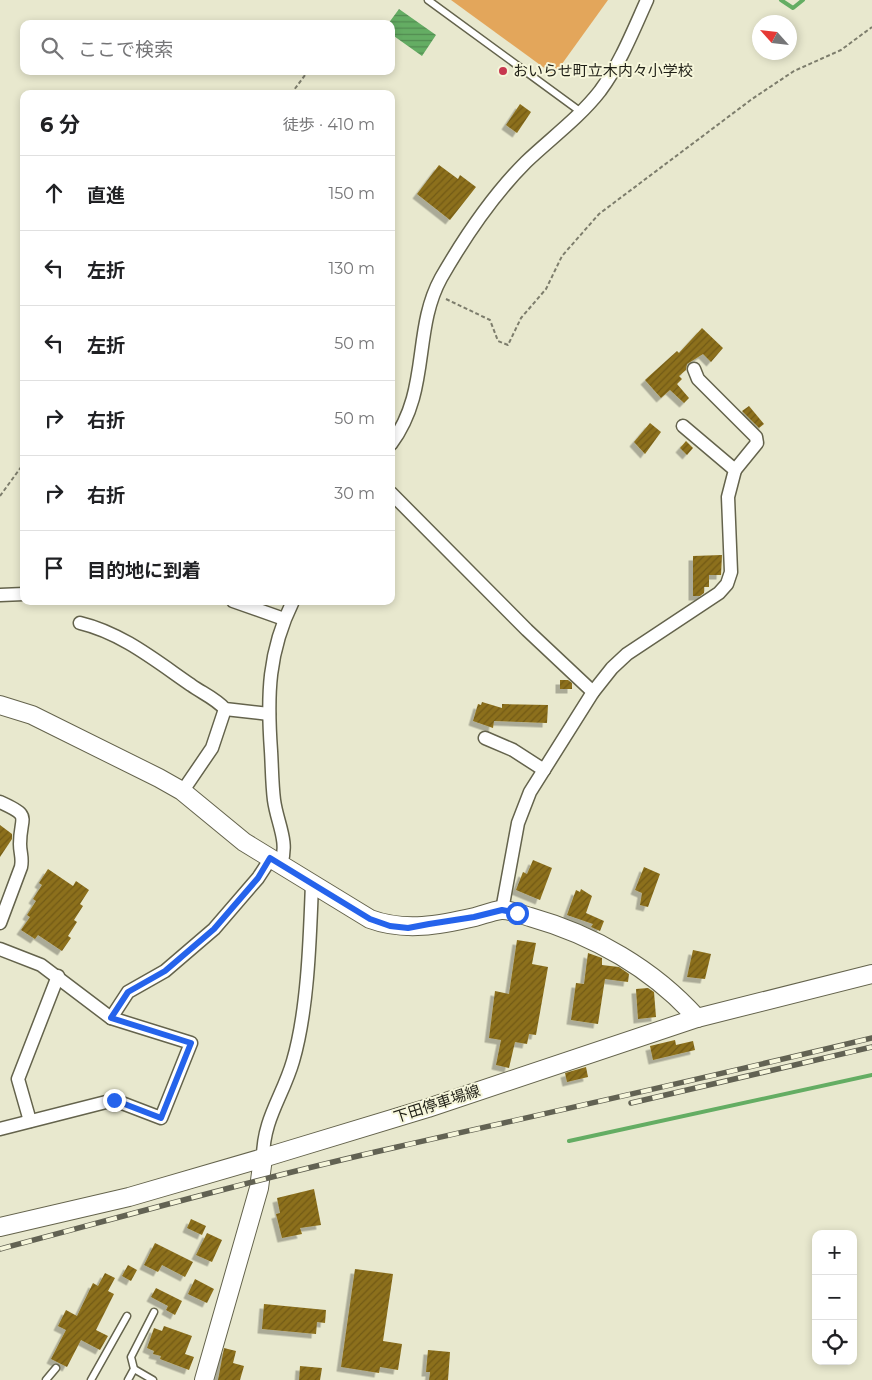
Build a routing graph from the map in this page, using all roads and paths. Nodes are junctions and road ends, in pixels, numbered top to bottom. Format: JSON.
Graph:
{"nodes":[{"id":1,"x":428,"y":0,"type":"edge"},
{"id":2,"x":647,"y":0,"type":"edge"},
{"id":3,"x":872,"y":27,"type":"edge"},
{"id":4,"x":305,"y":75,"type":"edge"},
{"id":5,"x":294,"y":90,"type":"edge"},
{"id":6,"x":581,"y":112,"type":"junction"},
{"id":7,"x":434,"y":295,"type":"junction"},
{"id":8,"x":694,"y":368,"type":"dead end"},
{"id":9,"x":683,"y":426,"type":"dead end"},
{"id":10,"x":395,"y":438,"type":"edge"},
{"id":11,"x":20,"y":468,"type":"edge"},
{"id":12,"x":735,"y":470,"type":"junction"},
{"id":13,"x":0,"y":496,"type":"edge"},
{"id":14,"x":395,"y":497,"type":"edge"},
{"id":15,"x":20,"y":594,"type":"edge"},
{"id":16,"x":0,"y":595,"type":"edge"},
{"id":17,"x":244,"y":605,"type":"edge"},
{"id":18,"x":291,"y":605,"type":"edge"},
{"id":19,"x":284,"y":619,"type":"junction"},
{"id":20,"x":80,"y":623,"type":"dead end"},
{"id":21,"x":593,"y":692,"type":"junction"},
{"id":22,"x":0,"y":705,"type":"edge"},
{"id":23,"x":225,"y":709,"type":"junction"},
{"id":24,"x":269,"y":714,"type":"junction"},
{"id":25,"x":485,"y":738,"type":"dead end"},
{"id":26,"x":544,"y":770,"type":"junction"},
{"id":27,"x":182,"y":792,"type":"junction"},
{"id":28,"x":0,"y":802,"type":"edge"},
{"id":29,"x":276,"y":861,"type":"junction"},
{"id":30,"x":312,"y":883,"type":"junction"},
{"id":31,"x":502,"y":910,"type":"junction"},
{"id":32,"x":0,"y":923,"type":"edge"},
{"id":33,"x":0,"y":949,"type":"edge"},
{"id":34,"x":872,"y":974,"type":"edge"},
{"id":35,"x":58,"y":976,"type":"junction"},
{"id":36,"x":111,"y":1018,"type":"junction"},
{"id":37,"x":697,"y":1018,"type":"junction"},
{"id":38,"x":30,"y":1121,"type":"junction"},
{"id":39,"x":0,"y":1129,"type":"edge"},
{"id":40,"x":263,"y":1158,"type":"junction"},
{"id":41,"x":0,"y":1227,"type":"edge"},
{"id":42,"x":154,"y":1312,"type":"dead end"},
{"id":43,"x":127,"y":1316,"type":"dead end"},
{"id":44,"x":56,"y":1368,"type":"dead end"},
{"id":45,"x":134,"y":1369,"type":"junction"},
{"id":46,"x":46,"y":1380,"type":"edge"},
{"id":47,"x":91,"y":1380,"type":"edge"},
{"id":48,"x":128,"y":1380,"type":"edge"},
{"id":49,"x":154,"y":1380,"type":"edge"},
{"id":50,"x":204,"y":1380,"type":"edge"}],
"edges":[{"from":1,"to":6,"type":"lane"},
{"from":2,"to":6,"type":"street"},
{"from":3,"to":7,"type":"path"},
{"from":4,"to":5,"type":"path"},
{"from":6,"to":7,"type":"street"},
{"from":7,"to":10,"type":"street"},
{"from":8,"to":12,"type":"street"},
{"from":9,"to":12,"type":"street"},
{"from":11,"to":13,"type":"path"},
{"from":12,"to":21,"type":"street"},
{"from":14,"to":21,"type":"street"},
{"from":15,"to":16,"type":"street"},
{"from":17,"to":19,"type":"street"},
{"from":18,"to":19,"type":"street"},
{"from":19,"to":24,"type":"street"},
{"from":20,"to":23,"type":"street"},
{"from":21,"to":26,"type":"street"},
{"from":22,"to":27,"type":"street"},
{"from":23,"to":24,"type":"street"},
{"from":23,"to":27,"type":"street"},
{"from":24,"to":29,"type":"street"},
{"from":25,"to":26,"type":"street"},
{"from":26,"to":31,"type":"street"},
{"from":27,"to":29,"type":"street"},
{"from":28,"to":32,"type":"street"},
{"from":29,"to":30,"type":"street"},
{"from":29,"to":36,"type":"street"},
{"from":30,"to":31,"type":"street"},
{"from":30,"to":40,"type":"street"},
{"from":31,"to":37,"type":"street"},
{"from":33,"to":35,"type":"street"},
{"from":34,"to":37,"type":"street","name":"下田停車場線"},
{"from":35,"to":36,"type":"street"},
{"from":35,"to":38,"type":"street"},
{"from":36,"to":38,"type":"street"},
{"from":37,"to":40,"type":"street","name":"下田停車場線"},
{"from":38,"to":39,"type":"street"},
{"from":40,"to":41,"type":"street","name":"下田停車場線"},
{"from":40,"to":50,"type":"street"},
{"from":42,"to":45,"type":"lane"},
{"from":43,"to":47,"type":"lane"},
{"from":44,"to":46,"type":"lane"},
{"from":45,"to":48,"type":"lane"},
{"from":45,"to":49,"type":"lane"}]}
